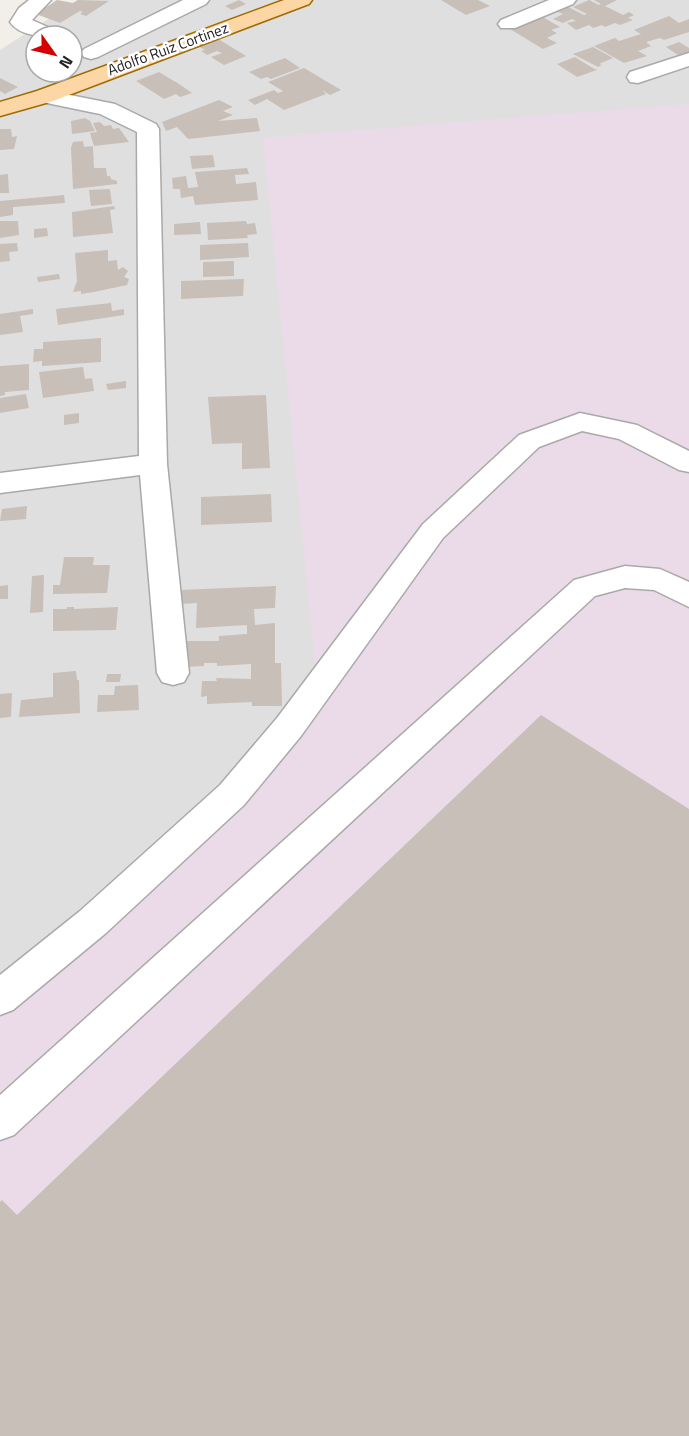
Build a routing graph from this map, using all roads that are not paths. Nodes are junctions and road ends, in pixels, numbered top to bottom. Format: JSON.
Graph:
{"nodes":[{"id":1,"x":41,"y":0,"type":"edge"},
{"id":2,"x":199,"y":0,"type":"edge"},
{"id":3,"x":302,"y":0,"type":"edge"},
{"id":4,"x":566,"y":0,"type":"edge"},
{"id":5,"x":25,"y":24,"type":"edge"},
{"id":6,"x":508,"y":24,"type":"dead end"},
{"id":7,"x":84,"y":48,"type":"edge"},
{"id":8,"x":84,"y":50,"type":"edge"},
{"id":9,"x":689,"y":59,"type":"edge"},
{"id":10,"x":127,"y":65,"type":"junction"},
{"id":11,"x":638,"y":77,"type":"dead end"},
{"id":12,"x":45,"y":96,"type":"junction"},
{"id":13,"x":0,"y":109,"type":"edge"},
{"id":14,"x":689,"y":463,"type":"edge"},
{"id":15,"x":153,"y":464,"type":"junction"},
{"id":16,"x":0,"y":483,"type":"edge"},
{"id":17,"x":689,"y":596,"type":"edge"},
{"id":18,"x":173,"y":673,"type":"dead end"},
{"id":19,"x":0,"y":998,"type":"edge"},
{"id":20,"x":0,"y":1121,"type":"edge"}],
"edges":[{"from":1,"to":5,"type":"street"},
{"from":2,"to":7,"type":"street"},
{"from":3,"to":10,"type":"main road","name":"Adolfo Ruiz Cortinez"},
{"from":4,"to":6,"type":"street"},
{"from":8,"to":10,"type":"street"},
{"from":9,"to":11,"type":"street"},
{"from":10,"to":12,"type":"main road","name":"Adolfo Ruiz Cortinez"},
{"from":12,"to":13,"type":"main road","name":"Adolfo Ruiz Cortinez"},
{"from":12,"to":15,"type":"street"},
{"from":14,"to":19,"type":"street"},
{"from":15,"to":16,"type":"street"},
{"from":15,"to":18,"type":"street"},
{"from":17,"to":20,"type":"street"}]}
